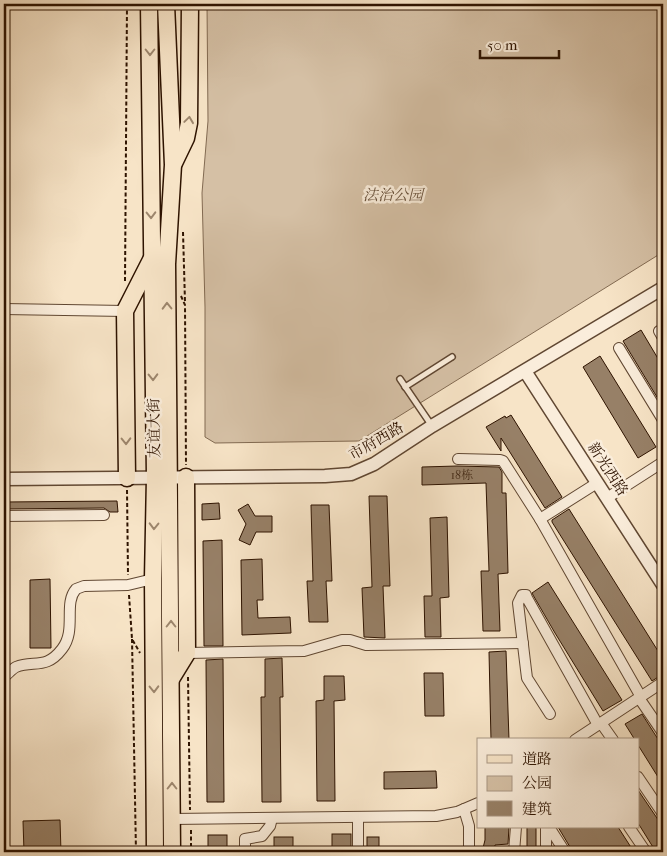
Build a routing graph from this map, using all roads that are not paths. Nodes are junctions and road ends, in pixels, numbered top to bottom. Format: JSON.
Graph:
{"nodes":[{"id":1,"x":149,"y":4,"type":"edge"},
{"id":2,"x":166,"y":4,"type":"edge"},
{"id":3,"x":190,"y":4,"type":"edge"},
{"id":4,"x":173,"y":165,"type":"junction"},
{"id":5,"x":152,"y":258,"type":"junction"},
{"id":6,"x":663,"y":288,"type":"edge"},
{"id":7,"x":4,"y":309,"type":"edge"},
{"id":8,"x":125,"y":311,"type":"junction"},
{"id":9,"x":619,"y":348,"type":"dead end"},
{"id":10,"x":452,"y":357,"type":"dead end"},
{"id":11,"x":525,"y":371,"type":"junction"},
{"id":12,"x":400,"y":379,"type":"dead end"},
{"id":13,"x":405,"y":387,"type":"junction"},
{"id":14,"x":663,"y":420,"type":"edge"},
{"id":15,"x":432,"y":426,"type":"junction"},
{"id":16,"x":458,"y":459,"type":"dead end"},
{"id":17,"x":663,"y":462,"type":"edge"},
{"id":18,"x":162,"y":477,"type":"junction"},
{"id":19,"x":186,"y":477,"type":"junction"},
{"id":20,"x":127,"y":478,"type":"junction"},
{"id":21,"x":4,"y":479,"type":"edge"},
{"id":22,"x":597,"y":483,"type":"junction"},
{"id":23,"x":607,"y":498,"type":"junction"},
{"id":24,"x":104,"y":515,"type":"dead end"},
{"id":25,"x":4,"y":516,"type":"edge"},
{"id":26,"x":540,"y":520,"type":"junction"},
{"id":27,"x":153,"y":579,"type":"junction"},
{"id":28,"x":663,"y":585,"type":"edge"},
{"id":29,"x":522,"y":642,"type":"junction"},
{"id":30,"x":188,"y":654,"type":"junction"},
{"id":31,"x":4,"y":677,"type":"edge"},
{"id":32,"x":171,"y":679,"type":"junction"},
{"id":33,"x":663,"y":682,"type":"edge"},
{"id":34,"x":640,"y":698,"type":"junction"},
{"id":35,"x":550,"y":714,"type":"dead end"},
{"id":36,"x":600,"y":724,"type":"junction"},
{"id":37,"x":663,"y":734,"type":"edge"},
{"id":38,"x":578,"y":738,"type":"edge"},
{"id":39,"x":611,"y":738,"type":"edge"},
{"id":40,"x":640,"y":780,"type":"edge"},
{"id":41,"x":477,"y":804,"type":"edge"},
{"id":42,"x":464,"y":810,"type":"junction"},
{"id":43,"x":663,"y":814,"type":"edge"},
{"id":44,"x":358,"y":817,"type":"junction"},
{"id":45,"x":272,"y":818,"type":"junction"},
{"id":46,"x":172,"y":819,"type":"junction"},
{"id":47,"x":516,"y":828,"type":"edge"},
{"id":48,"x":548,"y":828,"type":"edge"},
{"id":49,"x":549,"y":828,"type":"edge"},
{"id":50,"x":630,"y":828,"type":"edge"},
{"id":51,"x":155,"y":852,"type":"edge"},
{"id":52,"x":172,"y":852,"type":"edge"},
{"id":53,"x":245,"y":852,"type":"edge"},
{"id":54,"x":358,"y":852,"type":"edge"},
{"id":55,"x":469,"y":852,"type":"edge"},
{"id":56,"x":514,"y":852,"type":"edge"},
{"id":57,"x":546,"y":852,"type":"edge"},
{"id":58,"x":565,"y":852,"type":"edge"},
{"id":59,"x":646,"y":852,"type":"edge"}],
"edges":[{"from":1,"to":5,"type":"main road","name":"友谊大街","one_way":true},
{"from":2,"to":4,"type":"main road","name":"友谊大街"},
{"from":4,"to":3,"type":"main road","one_way":true},
{"from":18,"to":4,"type":"main road","name":"友谊大街","one_way":true},
{"from":5,"to":8,"type":"main road"},
{"from":5,"to":18,"type":"main road","name":"友谊大街","one_way":true},
{"from":6,"to":11,"type":"street","name":"市府西路"},
{"from":7,"to":8,"type":"street"},
{"from":8,"to":20,"type":"main road","one_way":true},
{"from":9,"to":14,"type":"street"},
{"from":10,"to":13,"type":"lane"},
{"from":11,"to":15,"type":"street","name":"市府西路"},
{"from":11,"to":22,"type":"street","name":"新光西路"},
{"from":12,"to":13,"type":"lane"},
{"from":13,"to":15,"type":"lane"},
{"from":15,"to":19,"type":"street","name":"市府西路"},
{"from":16,"to":26,"type":"street"},
{"from":17,"to":23,"type":"street"},
{"from":18,"to":19,"type":"street","name":"市府西路"},
{"from":18,"to":20,"type":"street","name":"市府西路"},
{"from":18,"to":27,"type":"main road","name":"友谊大街","one_way":true},
{"from":32,"to":18,"type":"main road","name":"友谊大街","one_way":true},
{"from":19,"to":30,"type":"main road"},
{"from":20,"to":21,"type":"street","name":"市府西路"},
{"from":22,"to":23,"type":"street","name":"新光西路"},
{"from":22,"to":26,"type":"street"},
{"from":23,"to":28,"type":"street","name":"新光西路"},
{"from":24,"to":25,"type":"street"},
{"from":26,"to":34,"type":"street"},
{"from":27,"to":31,"type":"street"},
{"from":27,"to":51,"type":"main road","name":"友谊大街","one_way":true},
{"from":29,"to":30,"type":"street"},
{"from":29,"to":35,"type":"street"},
{"from":29,"to":36,"type":"street"},
{"from":30,"to":32,"type":"main road"},
{"from":46,"to":32,"type":"main road","name":"友谊大街","one_way":true},
{"from":33,"to":34,"type":"street"},
{"from":34,"to":36,"type":"street"},
{"from":34,"to":37,"type":"street"},
{"from":36,"to":38,"type":"street"},
{"from":36,"to":39,"type":"street"},
{"from":40,"to":43,"type":"street"},
{"from":41,"to":42,"type":"street"},
{"from":42,"to":44,"type":"street"},
{"from":42,"to":55,"type":"street"},
{"from":44,"to":45,"type":"street"},
{"from":44,"to":54,"type":"street"},
{"from":45,"to":46,"type":"street"},
{"from":45,"to":53,"type":"street"},
{"from":46,"to":52,"type":"main road","name":"友谊大街"},
{"from":47,"to":56,"type":"street"},
{"from":48,"to":57,"type":"street"},
{"from":49,"to":58,"type":"street"},
{"from":50,"to":59,"type":"street"}]}
